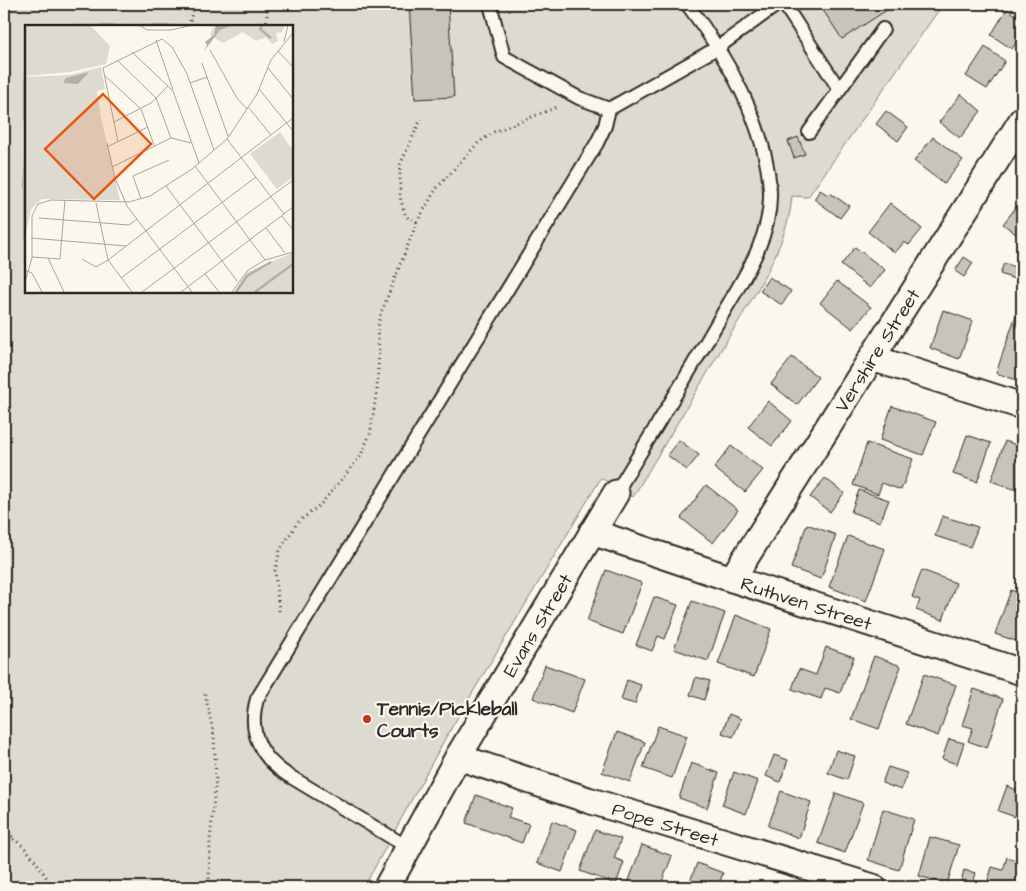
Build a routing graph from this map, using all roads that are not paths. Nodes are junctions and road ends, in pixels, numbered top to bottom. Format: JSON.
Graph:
{"nodes":[{"id":1,"x":490,"y":4,"type":"edge"},
{"id":2,"x":687,"y":4,"type":"edge"},
{"id":3,"x":778,"y":4,"type":"edge"},
{"id":4,"x":784,"y":4,"type":"edge"},
{"id":5,"x":883,"y":28,"type":"dead end"},
{"id":6,"x":717,"y":48,"type":"junction"},
{"id":7,"x":839,"y":89,"type":"junction"},
{"id":8,"x":609,"y":109,"type":"junction"},
{"id":9,"x":1022,"y":120,"type":"edge"},
{"id":10,"x":809,"y":132,"type":"dead end"},
{"id":11,"x":872,"y":358,"type":"junction"},
{"id":12,"x":1022,"y":406,"type":"edge"},
{"id":13,"x":616,"y":493,"type":"joint"},
{"id":14,"x":592,"y":532,"type":"junction"},
{"id":15,"x":732,"y":579,"type":"junction"},
{"id":16,"x":1022,"y":672,"type":"edge"},
{"id":17,"x":458,"y":758,"type":"junction"},
{"id":18,"x":410,"y":848,"type":"junction"},
{"id":19,"x":387,"y":887,"type":"edge"},
{"id":20,"x":873,"y":887,"type":"edge"}],
"edges":[{"from":1,"to":8,"type":"lane"},
{"from":2,"to":6,"type":"lane"},
{"from":3,"to":6,"type":"lane"},
{"from":4,"to":7,"type":"lane"},
{"from":5,"to":7,"type":"lane"},
{"from":6,"to":8,"type":"lane"},
{"from":6,"to":13,"type":"lane"},
{"from":7,"to":10,"type":"lane"},
{"from":8,"to":18,"type":"lane"},
{"from":9,"to":11,"type":"street","name":"Vershire Street"},
{"from":11,"to":12,"type":"street"},
{"from":11,"to":15,"type":"street","name":"Vershire Street"},
{"from":13,"to":14,"type":"street","name":"Evans Street"},
{"from":14,"to":15,"type":"street","name":"Ruthven Street"},
{"from":14,"to":17,"type":"street","name":"Evans Street"},
{"from":15,"to":16,"type":"street","name":"Ruthven Street"},
{"from":17,"to":18,"type":"street","name":"Evans Street"},
{"from":17,"to":20,"type":"street","name":"Pope Street"},
{"from":18,"to":19,"type":"street","name":"Evans Street"}]}
